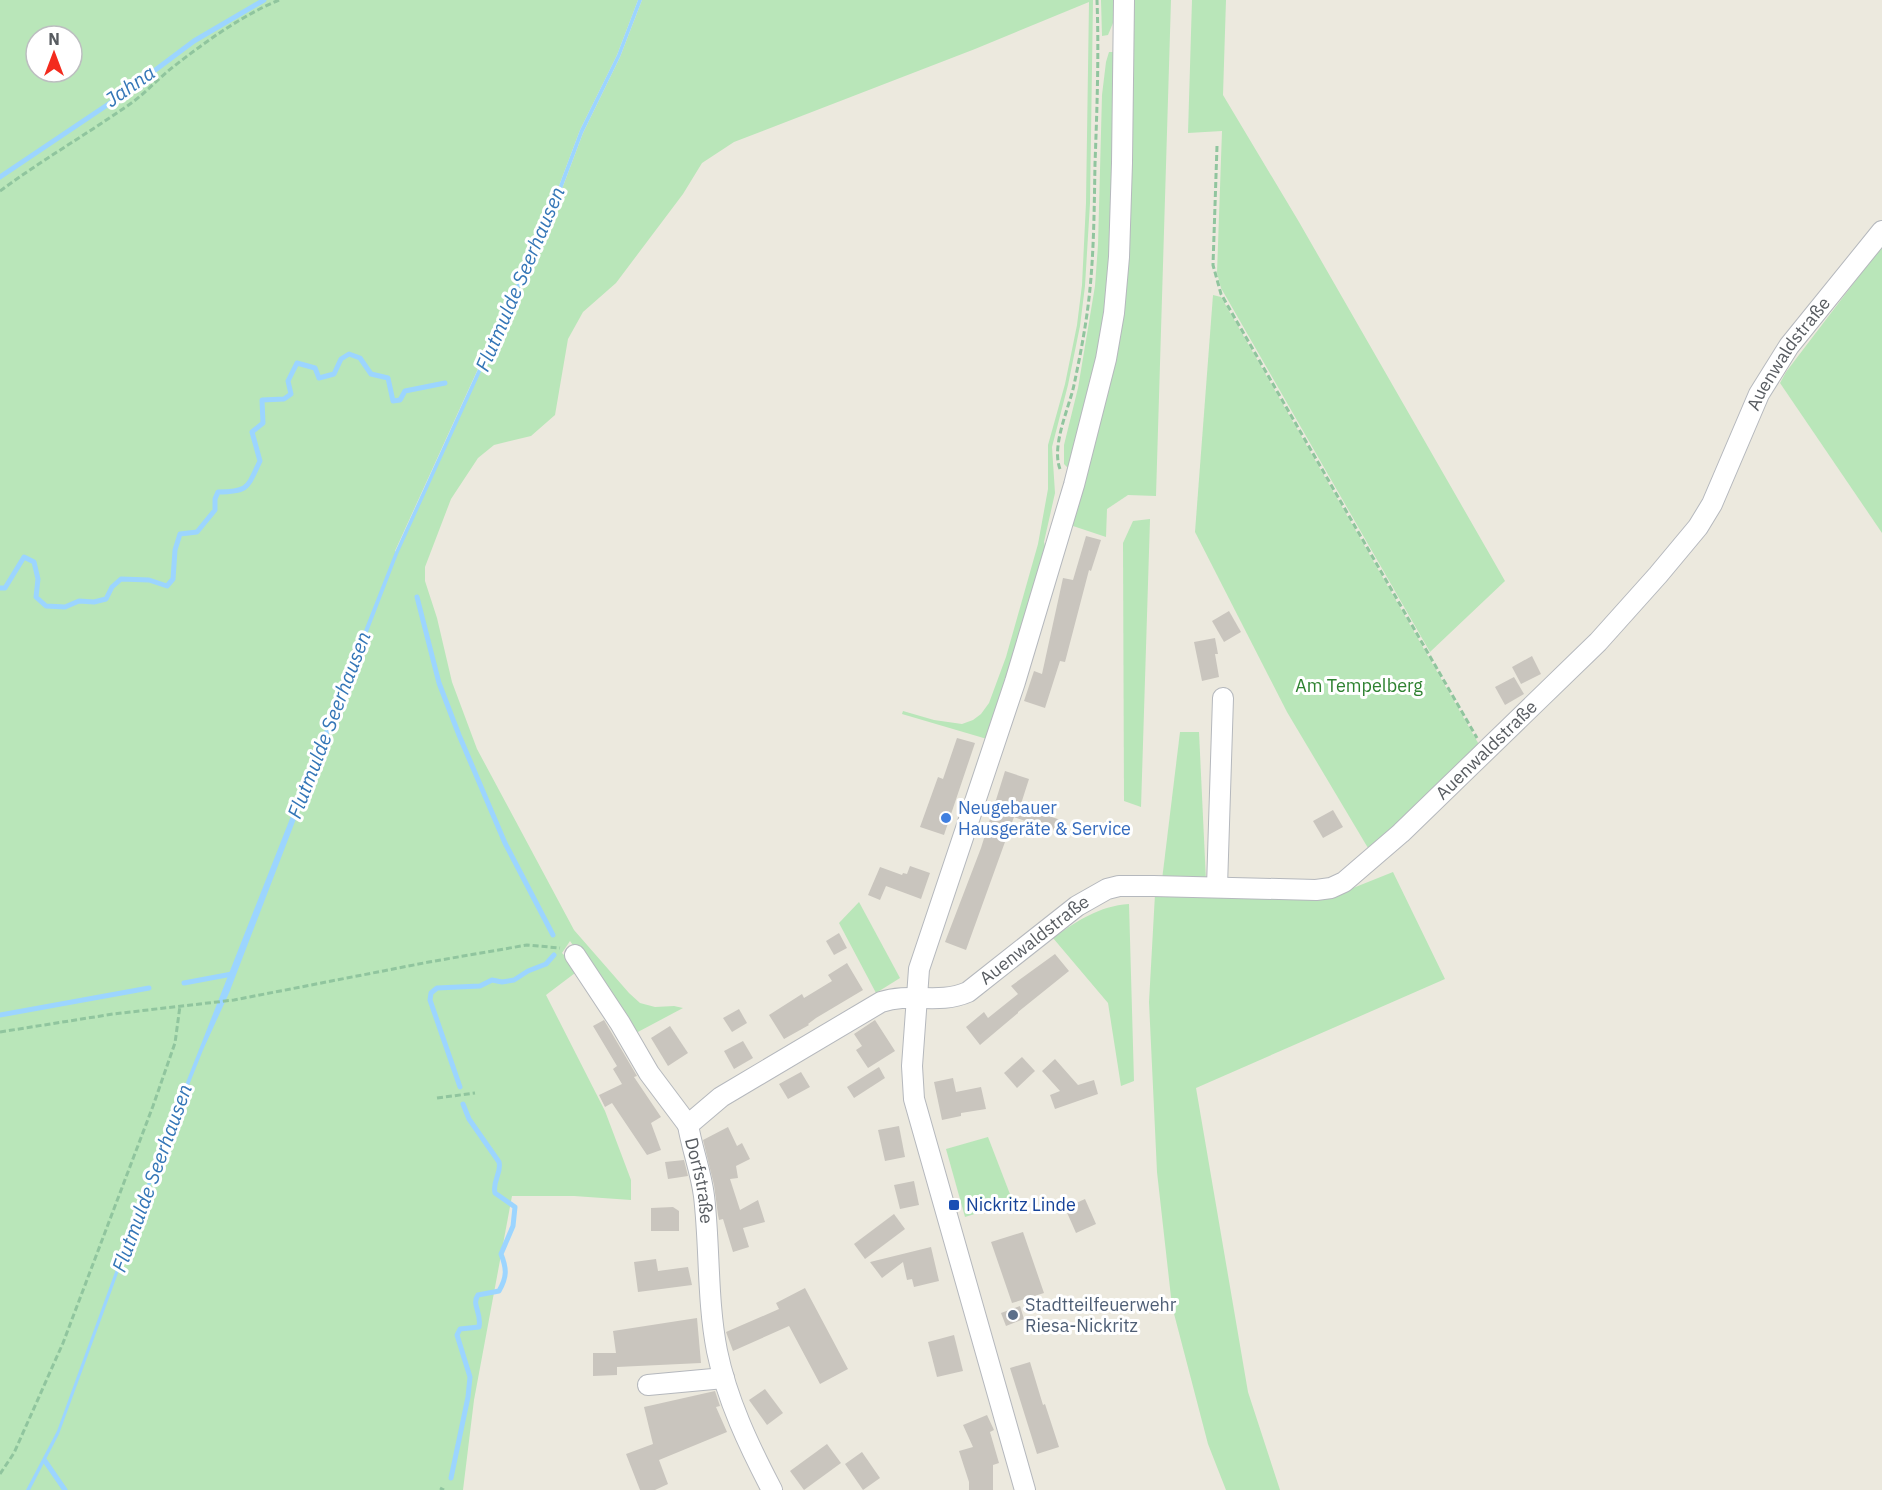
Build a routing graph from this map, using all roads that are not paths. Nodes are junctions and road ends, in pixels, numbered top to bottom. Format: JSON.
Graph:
{"nodes":[{"id":1,"x":1124,"y":0,"type":"edge"},
{"id":2,"x":1882,"y":231,"type":"edge"},
{"id":3,"x":1223,"y":698,"type":"dead end"},
{"id":4,"x":1217,"y":886,"type":"junction"},
{"id":5,"x":575,"y":956,"type":"road end"},
{"id":6,"x":916,"y":998,"type":"junction"},
{"id":7,"x":688,"y":1125,"type":"junction"},
{"id":8,"x":724,"y":1378,"type":"junction"},
{"id":9,"x":648,"y":1385,"type":"dead end"},
{"id":10,"x":772,"y":1490,"type":"edge"},
{"id":11,"x":1025,"y":1490,"type":"edge"}],
"edges":[{"from":1,"to":6,"type":"street"},
{"from":2,"to":4,"type":"street","name":"Auenwaldstraße"},
{"from":3,"to":4,"type":"street"},
{"from":4,"to":6,"type":"street","name":"Auenwaldstraße"},
{"from":5,"to":7,"type":"street"},
{"from":6,"to":7,"type":"street","name":"Dorfstraße"},
{"from":6,"to":11,"type":"street"},
{"from":7,"to":8,"type":"street","name":"Dorfstraße"},
{"from":8,"to":9,"type":"street"},
{"from":8,"to":10,"type":"street","name":"Dorfstraße"}]}
